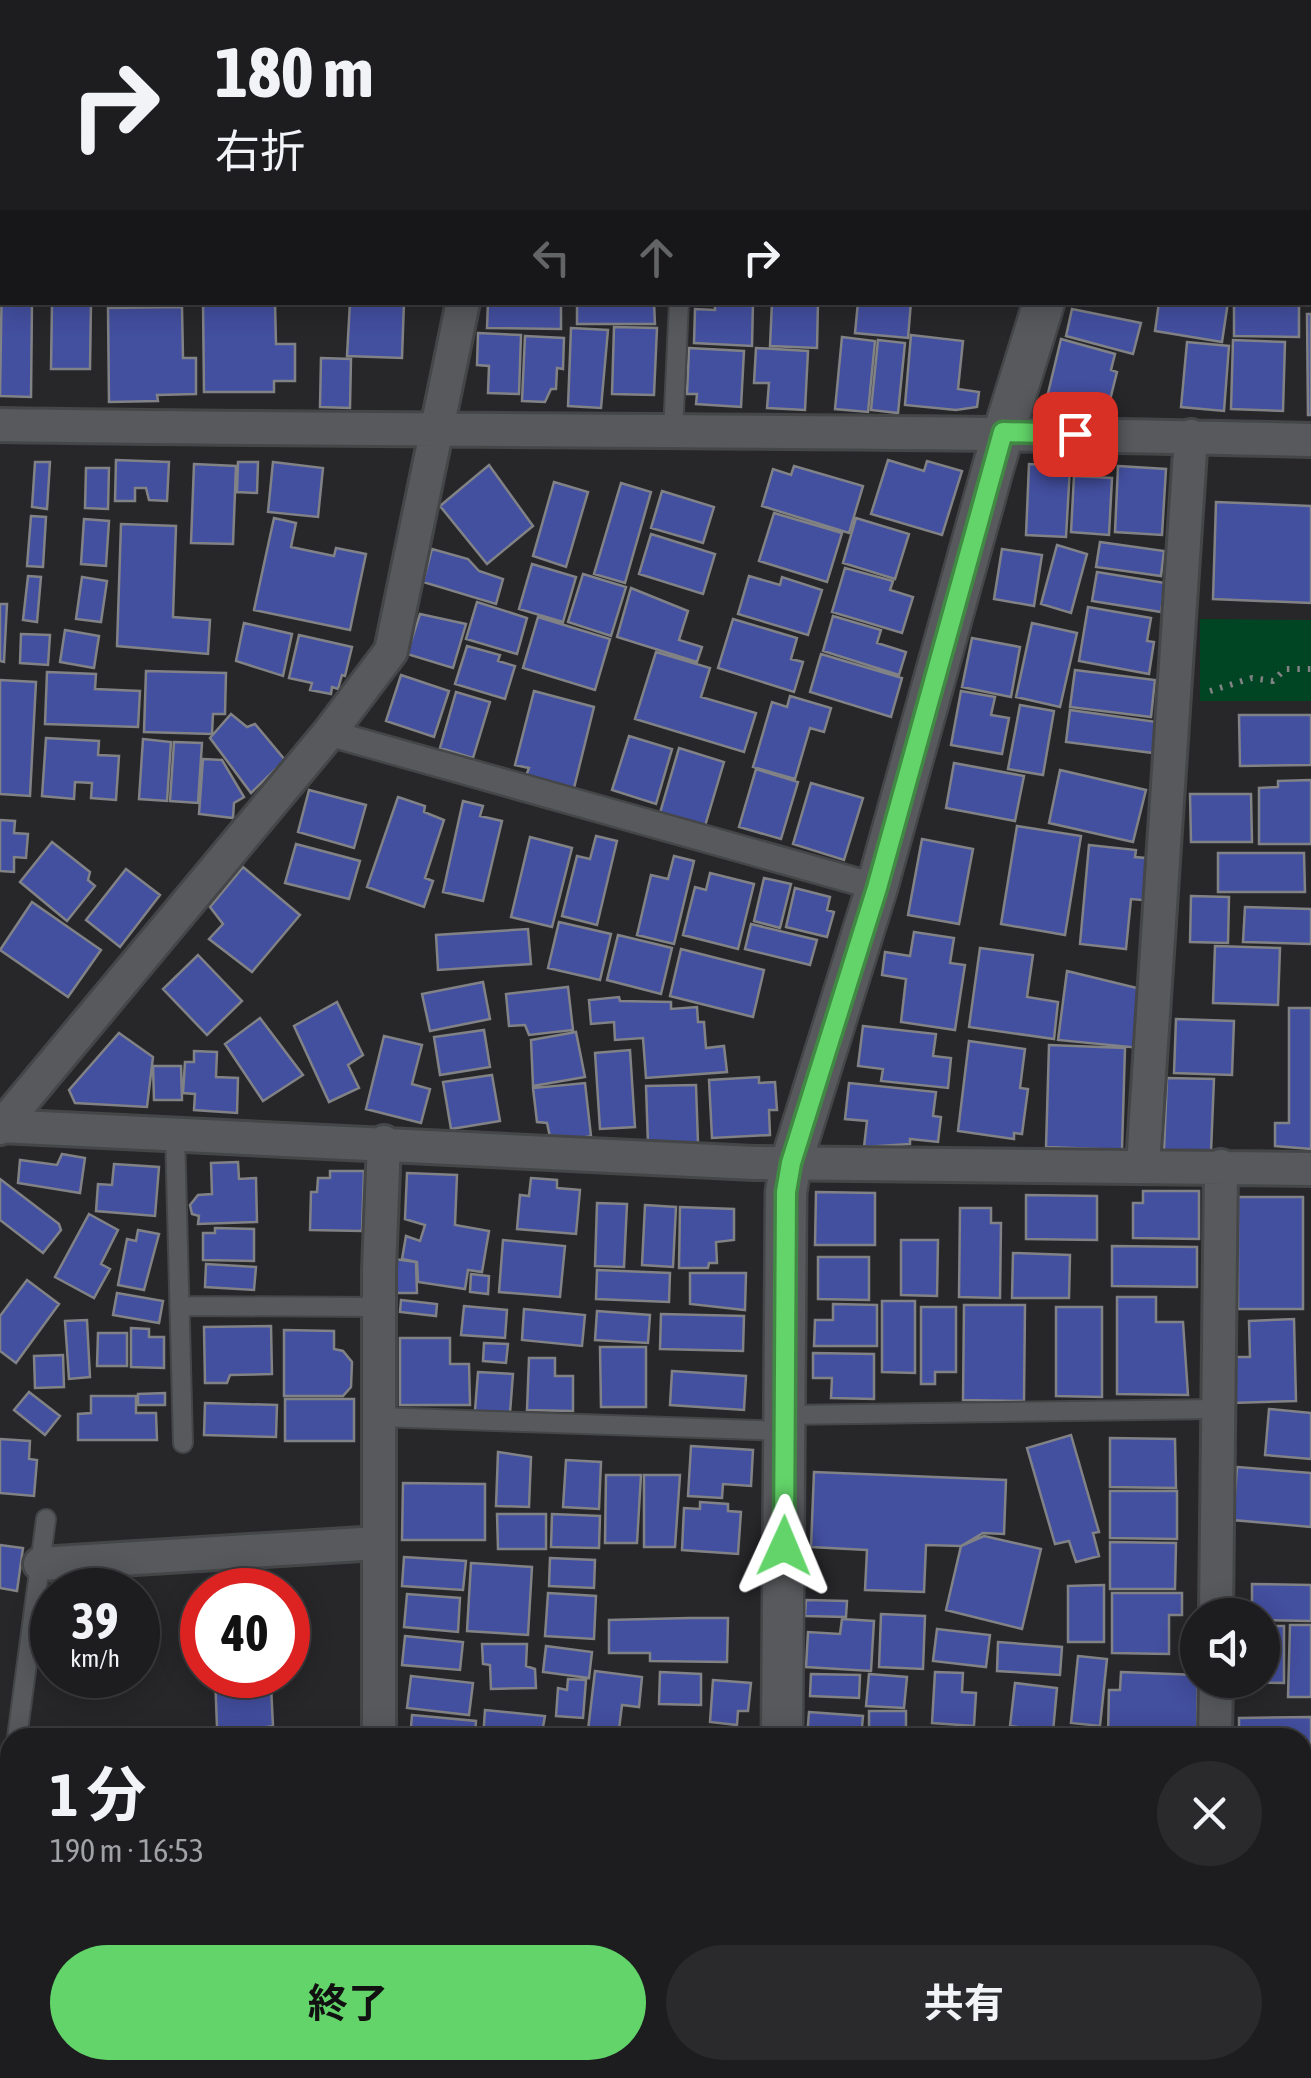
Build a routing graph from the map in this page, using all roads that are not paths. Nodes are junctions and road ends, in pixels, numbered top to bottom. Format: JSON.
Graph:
{"nodes":[{"id":1,"x":462,"y":305,"type":"edge"},
{"id":2,"x":679,"y":305,"type":"edge"},
{"id":3,"x":1043,"y":305,"type":"edge"},
{"id":4,"x":0,"y":425,"type":"edge"},
{"id":5,"x":438,"y":432,"type":"junction"},
{"id":6,"x":674,"y":432,"type":"junction"},
{"id":7,"x":1003,"y":432,"type":"junction"},
{"id":8,"x":1190,"y":436,"type":"junction"},
{"id":9,"x":1311,"y":440,"type":"edge"},
{"id":10,"x":328,"y":732,"type":"junction"},
{"id":11,"x":877,"y":888,"type":"junction"},
{"id":12,"x":1,"y":1127,"type":"edge"},
{"id":13,"x":175,"y":1132,"type":"junction"},
{"id":14,"x":384,"y":1142,"type":"junction"},
{"id":15,"x":791,"y":1163,"type":"junction"},
{"id":16,"x":1144,"y":1164,"type":"junction"},
{"id":17,"x":1220,"y":1166,"type":"junction"},
{"id":18,"x":1311,"y":1169,"type":"edge"},
{"id":19,"x":180,"y":1306,"type":"junction"},
{"id":20,"x":378,"y":1308,"type":"junction"},
{"id":21,"x":1218,"y":1409,"type":"junction"},
{"id":22,"x":378,"y":1416,"type":"junction"},
{"id":23,"x":787,"y":1423,"type":"junction"},
{"id":24,"x":183,"y":1443,"type":"dead end"},
{"id":25,"x":46,"y":1519,"type":"dead end"},
{"id":26,"x":378,"y":1543,"type":"junction"},
{"id":27,"x":40,"y":1564,"type":"junction"},
{"id":28,"x":1216,"y":1598,"type":"edge"},
{"id":29,"x":1216,"y":1698,"type":"edge"},
{"id":30,"x":18,"y":1728,"type":"edge"},
{"id":31,"x":379,"y":1728,"type":"edge"},
{"id":32,"x":782,"y":1728,"type":"edge"},
{"id":33,"x":1216,"y":1728,"type":"edge"}],
"edges":[{"from":1,"to":5,"type":"street"},
{"from":2,"to":6,"type":"lane"},
{"from":3,"to":7,"type":"street"},
{"from":4,"to":5,"type":"street"},
{"from":5,"to":6,"type":"street"},
{"from":5,"to":10,"type":"street"},
{"from":6,"to":7,"type":"street"},
{"from":7,"to":8,"type":"street"},
{"from":7,"to":11,"type":"street"},
{"from":8,"to":9,"type":"street"},
{"from":8,"to":16,"type":"street"},
{"from":10,"to":11,"type":"street"},
{"from":10,"to":12,"type":"street"},
{"from":11,"to":15,"type":"street"},
{"from":12,"to":13,"type":"street"},
{"from":13,"to":14,"type":"street"},
{"from":13,"to":19,"type":"lane"},
{"from":14,"to":15,"type":"street"},
{"from":14,"to":20,"type":"street"},
{"from":15,"to":16,"type":"street"},
{"from":15,"to":23,"type":"street"},
{"from":16,"to":17,"type":"street"},
{"from":17,"to":18,"type":"street"},
{"from":17,"to":21,"type":"street"},
{"from":19,"to":20,"type":"lane"},
{"from":19,"to":24,"type":"lane"},
{"from":20,"to":22,"type":"street"},
{"from":21,"to":23,"type":"lane"},
{"from":21,"to":28,"type":"street"},
{"from":22,"to":23,"type":"lane"},
{"from":22,"to":26,"type":"street"},
{"from":23,"to":32,"type":"street"},
{"from":25,"to":27,"type":"lane"},
{"from":26,"to":27,"type":"street"},
{"from":26,"to":31,"type":"street"},
{"from":27,"to":30,"type":"lane"},
{"from":29,"to":33,"type":"street"}]}
